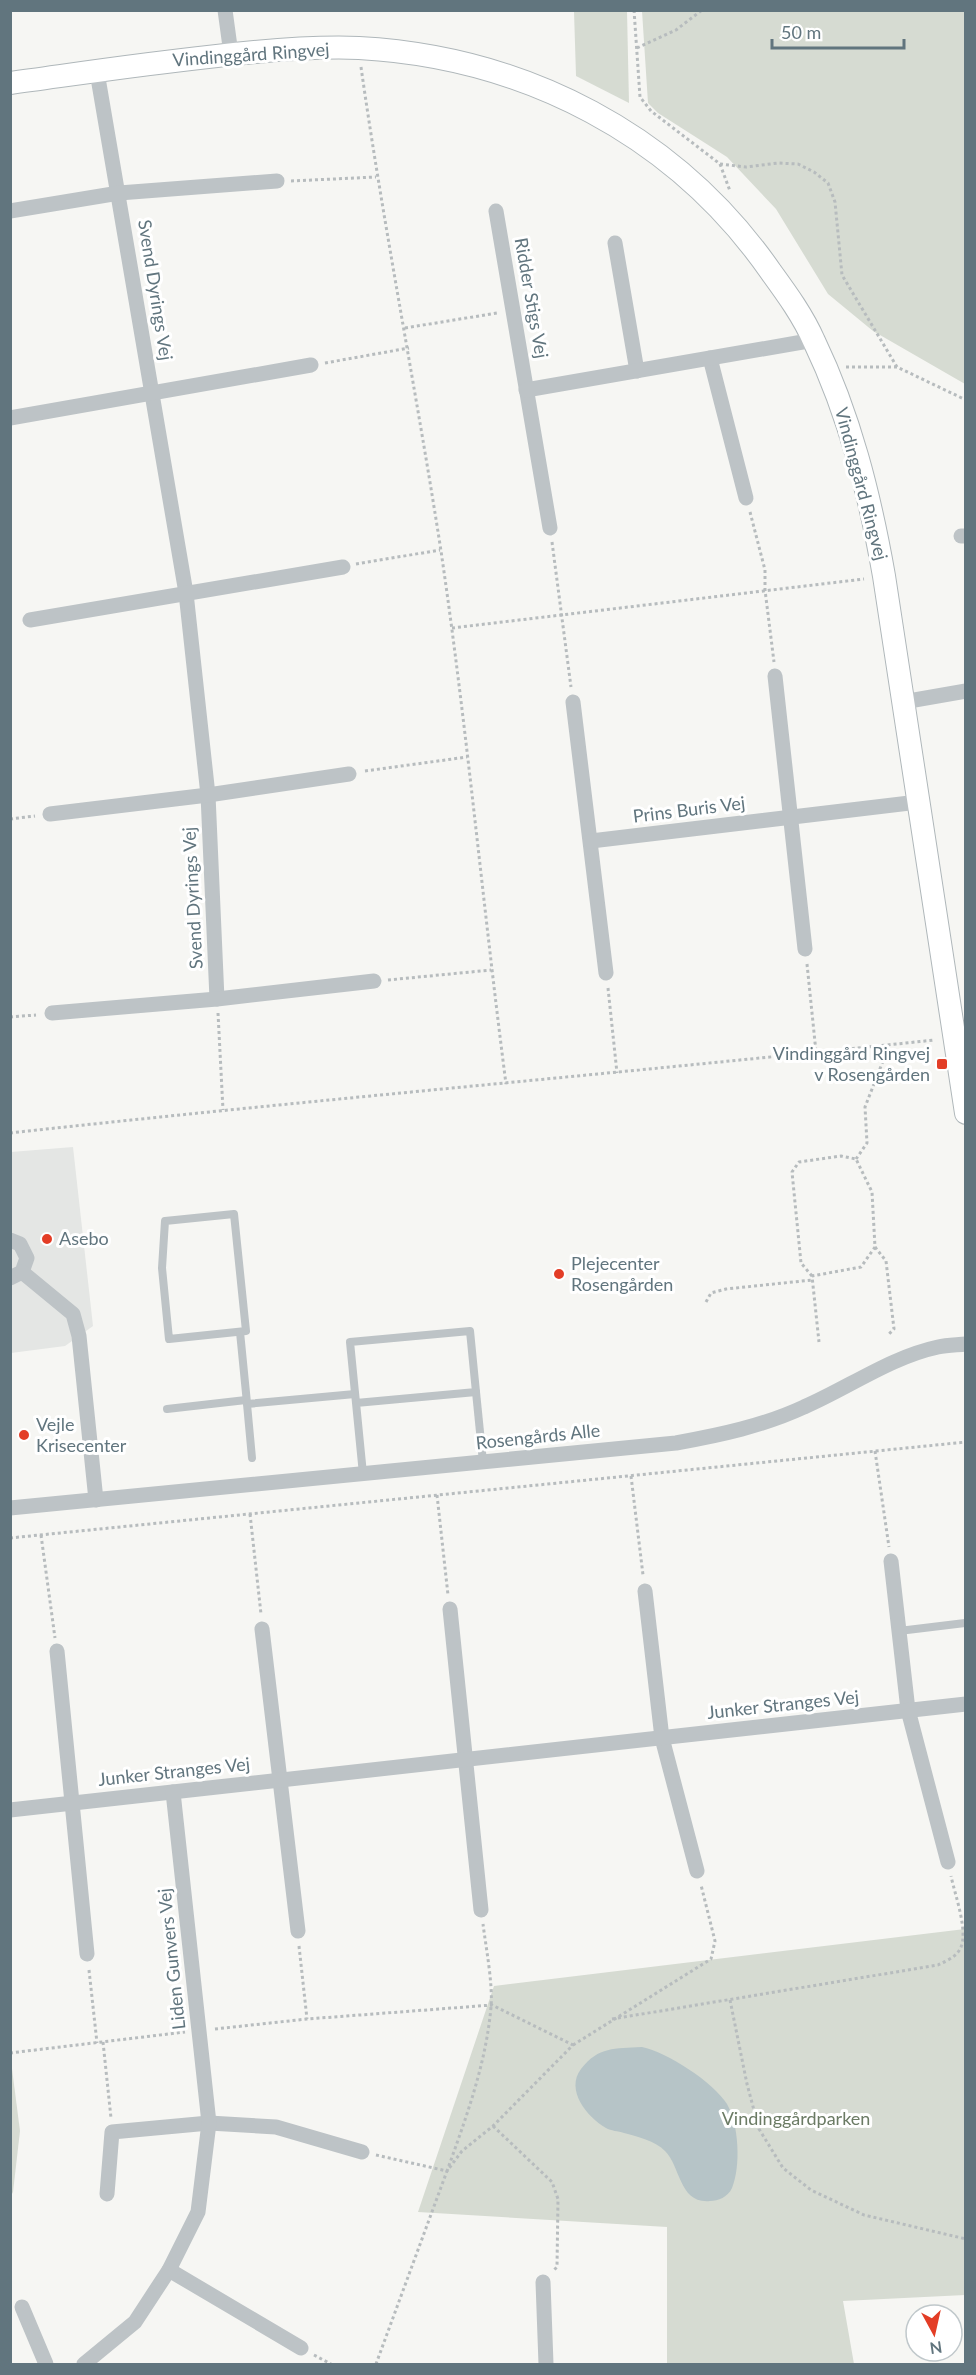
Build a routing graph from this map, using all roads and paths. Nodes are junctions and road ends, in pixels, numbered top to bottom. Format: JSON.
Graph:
{"nodes":[{"id":1,"x":225,"y":10,"type":"edge"},
{"id":2,"x":634,"y":10,"type":"edge"},
{"id":3,"x":702,"y":10,"type":"edge"},
{"id":4,"x":358,"y":48,"type":"junction"},
{"id":5,"x":636,"y":48,"type":"junction"},
{"id":6,"x":231,"y":54,"type":"junction"},
{"id":7,"x":97,"y":72,"type":"junction"},
{"id":8,"x":10,"y":83,"type":"edge"},
{"id":9,"x":376,"y":177,"type":"junction"},
{"id":10,"x":277,"y":181,"type":"joint"},
{"id":11,"x":119,"y":193,"type":"junction"},
{"id":12,"x":10,"y":211,"type":"edge"},
{"id":13,"x":496,"y":211,"type":"dead end"},
{"id":14,"x":615,"y":243,"type":"dead end"},
{"id":15,"x":513,"y":310,"type":"junction"},
{"id":16,"x":405,"y":328,"type":"junction"},
{"id":17,"x":814,"y":340,"type":"junction"},
{"id":18,"x":409,"y":348,"type":"junction"},
{"id":19,"x":710,"y":358,"type":"junction"},
{"id":20,"x":311,"y":365,"type":"joint"},
{"id":21,"x":826,"y":367,"type":"junction"},
{"id":22,"x":897,"y":367,"type":"junction"},
{"id":23,"x":638,"y":371,"type":"junction"},
{"id":24,"x":526,"y":390,"type":"junction"},
{"id":25,"x":153,"y":393,"type":"junction"},
{"id":26,"x":966,"y":400,"type":"edge"},
{"id":27,"x":10,"y":418,"type":"edge"},
{"id":28,"x":746,"y":498,"type":"joint"},
{"id":29,"x":550,"y":528,"type":"joint"},
{"id":30,"x":440,"y":550,"type":"junction"},
{"id":31,"x":343,"y":567,"type":"joint"},
{"id":32,"x":884,"y":576,"type":"junction"},
{"id":33,"x":765,"y":590,"type":"junction"},
{"id":34,"x":186,"y":593,"type":"junction"},
{"id":35,"x":563,"y":615,"type":"junction"},
{"id":36,"x":30,"y":620,"type":"dead end"},
{"id":37,"x":452,"y":628,"type":"junction"},
{"id":38,"x":775,"y":676,"type":"joint"},
{"id":39,"x":966,"y":691,"type":"edge"},
{"id":40,"x":573,"y":702,"type":"joint"},
{"id":41,"x":903,"y":702,"type":"junction"},
{"id":42,"x":467,"y":757,"type":"junction"},
{"id":43,"x":350,"y":774,"type":"joint"},
{"id":44,"x":208,"y":795,"type":"junction"},
{"id":45,"x":918,"y":802,"type":"junction"},
{"id":46,"x":50,"y":814,"type":"joint"},
{"id":47,"x":790,"y":817,"type":"junction"},
{"id":48,"x":10,"y":819,"type":"edge"},
{"id":49,"x":591,"y":841,"type":"junction"},
{"id":50,"x":806,"y":950,"type":"joint"},
{"id":51,"x":491,"y":970,"type":"junction"},
{"id":52,"x":606,"y":973,"type":"joint"},
{"id":53,"x":374,"y":981,"type":"joint"},
{"id":54,"x":217,"y":999,"type":"junction"},
{"id":55,"x":52,"y":1013,"type":"joint"},
{"id":56,"x":10,"y":1017,"type":"edge"},
{"id":57,"x":954,"y":1037,"type":"junction"},
{"id":58,"x":881,"y":1045,"type":"junction"},
{"id":59,"x":816,"y":1052,"type":"junction"},
{"id":60,"x":617,"y":1073,"type":"junction"},
{"id":61,"x":506,"y":1084,"type":"junction"},
{"id":62,"x":223,"y":1110,"type":"junction"},
{"id":63,"x":966,"y":1113,"type":"edge"},
{"id":64,"x":10,"y":1133,"type":"edge"},
{"id":65,"x":856,"y":1159,"type":"junction"},
{"id":66,"x":10,"y":1240,"type":"edge"},
{"id":67,"x":875,"y":1247,"type":"junction"},
{"id":68,"x":16,"y":1275,"type":"edge"},
{"id":69,"x":812,"y":1278,"type":"junction"},
{"id":70,"x":706,"y":1302,"type":"dead end"},
{"id":71,"x":240,"y":1332,"type":"junction"},
{"id":72,"x":889,"y":1334,"type":"dead end"},
{"id":73,"x":819,"y":1342,"type":"dead end"},
{"id":74,"x":966,"y":1344,"type":"edge"},
{"id":75,"x":476,"y":1392,"type":"junction"},
{"id":76,"x":355,"y":1394,"type":"junction"},
{"id":77,"x":247,"y":1402,"type":"junction"},
{"id":78,"x":356,"y":1403,"type":"junction"},
{"id":79,"x":166,"y":1409,"type":"dead end"},
{"id":80,"x":966,"y":1442,"type":"edge"},
{"id":81,"x":875,"y":1451,"type":"junction"},
{"id":82,"x":252,"y":1458,"type":"dead end"},
{"id":83,"x":483,"y":1462,"type":"junction"},
{"id":84,"x":363,"y":1474,"type":"junction"},
{"id":85,"x":631,"y":1476,"type":"junction"},
{"id":86,"x":436,"y":1495,"type":"junction"},
{"id":87,"x":96,"y":1500,"type":"junction"},
{"id":88,"x":10,"y":1509,"type":"edge"},
{"id":89,"x":250,"y":1514,"type":"junction"},
{"id":90,"x":42,"y":1535,"type":"junction"},
{"id":91,"x":10,"y":1538,"type":"edge"},
{"id":92,"x":891,"y":1561,"type":"joint"},
{"id":93,"x":645,"y":1590,"type":"joint"},
{"id":94,"x":450,"y":1609,"type":"joint"},
{"id":95,"x":965,"y":1623,"type":"edge"},
{"id":96,"x":262,"y":1629,"type":"joint"},
{"id":97,"x":899,"y":1631,"type":"junction"},
{"id":98,"x":57,"y":1651,"type":"joint"},
{"id":99,"x":966,"y":1704,"type":"edge"},
{"id":100,"x":908,"y":1710,"type":"junction"},
{"id":101,"x":662,"y":1738,"type":"junction"},
{"id":102,"x":466,"y":1760,"type":"junction"},
{"id":103,"x":281,"y":1780,"type":"junction"},
{"id":104,"x":173,"y":1792,"type":"junction"},
{"id":105,"x":72,"y":1803,"type":"junction"},
{"id":106,"x":10,"y":1810,"type":"edge"},
{"id":107,"x":948,"y":1862,"type":"joint"},
{"id":108,"x":697,"y":1871,"type":"joint"},
{"id":109,"x":482,"y":1910,"type":"joint"},
{"id":110,"x":298,"y":1931,"type":"joint"},
{"id":111,"x":965,"y":1935,"type":"edge"},
{"id":112,"x":87,"y":1954,"type":"joint"},
{"id":113,"x":730,"y":2000,"type":"junction"},
{"id":114,"x":492,"y":2005,"type":"junction"},
{"id":115,"x":307,"y":2019,"type":"junction"},
{"id":116,"x":612,"y":2019,"type":"junction"},
{"id":117,"x":200,"y":2031,"type":"junction"},
{"id":118,"x":103,"y":2042,"type":"junction"},
{"id":119,"x":97,"y":2043,"type":"junction"},
{"id":120,"x":573,"y":2045,"type":"junction"},
{"id":121,"x":10,"y":2052,"type":"edge"},
{"id":122,"x":209,"y":2122,"type":"junction"},
{"id":123,"x":493,"y":2126,"type":"junction"},
{"id":124,"x":112,"y":2132,"type":"junction"},
{"id":125,"x":362,"y":2152,"type":"joint"},
{"id":126,"x":447,"y":2171,"type":"junction"},
{"id":127,"x":107,"y":2194,"type":"dead end"},
{"id":128,"x":966,"y":2240,"type":"edge"},
{"id":129,"x":169,"y":2270,"type":"junction"},
{"id":130,"x":543,"y":2282,"type":"joint"},
{"id":131,"x":22,"y":2307,"type":"dead end"},
{"id":132,"x":301,"y":2348,"type":"dead end"},
{"id":133,"x":46,"y":2364,"type":"edge"},
{"id":134,"x":84,"y":2364,"type":"edge"},
{"id":135,"x":376,"y":2364,"type":"edge"},
{"id":136,"x":546,"y":2364,"type":"edge"}],
"edges":[{"from":1,"to":6,"type":"street"},
{"from":2,"to":5,"type":"path"},
{"from":3,"to":5,"type":"path"},
{"from":4,"to":6,"type":"street","name":"Vindinggård Ringvej"},
{"from":4,"to":9,"type":"path"},
{"from":4,"to":17,"type":"street","name":"Vindinggård Ringvej"},
{"from":5,"to":22,"type":"path"},
{"from":6,"to":7,"type":"street","name":"Vindinggård Ringvej"},
{"from":7,"to":8,"type":"street","name":"Vindinggård Ringvej"},
{"from":7,"to":11,"type":"street","name":"Svend Dyrings Vej"},
{"from":9,"to":10,"type":"path"},
{"from":9,"to":16,"type":"path"},
{"from":10,"to":11,"type":"street"},
{"from":11,"to":12,"type":"street"},
{"from":11,"to":25,"type":"street","name":"Svend Dyrings Vej"},
{"from":13,"to":15,"type":"street","name":"Ridder Stigs Vej"},
{"from":14,"to":23,"type":"street"},
{"from":15,"to":16,"type":"path"},
{"from":15,"to":24,"type":"street","name":"Ridder Stigs Vej"},
{"from":16,"to":18,"type":"path"},
{"from":17,"to":19,"type":"street"},
{"from":17,"to":21,"type":"street","name":"Vindinggård Ringvej"},
{"from":18,"to":20,"type":"path"},
{"from":18,"to":30,"type":"path"},
{"from":19,"to":23,"type":"street"},
{"from":19,"to":28,"type":"street"},
{"from":20,"to":25,"type":"street"},
{"from":21,"to":22,"type":"path"},
{"from":21,"to":32,"type":"street","name":"Vindinggård Ringvej"},
{"from":22,"to":26,"type":"path"},
{"from":23,"to":24,"type":"street"},
{"from":24,"to":29,"type":"street","name":"Ridder Stigs Vej"},
{"from":25,"to":27,"type":"street"},
{"from":25,"to":34,"type":"street","name":"Svend Dyrings Vej"},
{"from":28,"to":33,"type":"path"},
{"from":29,"to":35,"type":"path"},
{"from":30,"to":31,"type":"path"},
{"from":30,"to":37,"type":"path"},
{"from":31,"to":34,"type":"street"},
{"from":32,"to":33,"type":"path"},
{"from":32,"to":41,"type":"street","name":"Vindinggård Ringvej"},
{"from":33,"to":35,"type":"path"},
{"from":33,"to":38,"type":"path"},
{"from":34,"to":36,"type":"street"},
{"from":34,"to":44,"type":"street","name":"Svend Dyrings Vej"},
{"from":35,"to":37,"type":"path"},
{"from":35,"to":40,"type":"path"},
{"from":37,"to":42,"type":"path"},
{"from":38,"to":47,"type":"street"},
{"from":39,"to":41,"type":"street"},
{"from":40,"to":49,"type":"street"},
{"from":41,"to":45,"type":"street","name":"Vindinggård Ringvej"},
{"from":42,"to":43,"type":"path"},
{"from":42,"to":51,"type":"path"},
{"from":43,"to":44,"type":"street"},
{"from":44,"to":46,"type":"street"},
{"from":44,"to":54,"type":"street","name":"Svend Dyrings Vej"},
{"from":45,"to":47,"type":"street","name":"Prins Buris Vej"},
{"from":45,"to":57,"type":"street","name":"Vindinggård Ringvej"},
{"from":46,"to":48,"type":"path"},
{"from":47,"to":49,"type":"street","name":"Prins Buris Vej"},
{"from":47,"to":50,"type":"street"},
{"from":49,"to":52,"type":"street"},
{"from":50,"to":59,"type":"path"},
{"from":51,"to":53,"type":"path"},
{"from":51,"to":61,"type":"path"},
{"from":52,"to":60,"type":"path"},
{"from":53,"to":54,"type":"street"},
{"from":54,"to":55,"type":"street"},
{"from":54,"to":62,"type":"path"},
{"from":55,"to":56,"type":"path"},
{"from":57,"to":58,"type":"path"},
{"from":57,"to":63,"type":"street","name":"Vindinggård Ringvej"},
{"from":58,"to":59,"type":"path"},
{"from":58,"to":65,"type":"path"},
{"from":59,"to":60,"type":"path"},
{"from":60,"to":61,"type":"path"},
{"from":61,"to":62,"type":"path"},
{"from":62,"to":64,"type":"path"},
{"from":65,"to":67,"type":"path"},
{"from":65,"to":69,"type":"path"},
{"from":66,"to":68,"type":"street"},
{"from":67,"to":69,"type":"path"},
{"from":67,"to":72,"type":"path"},
{"from":68,"to":87,"type":"street"},
{"from":69,"to":70,"type":"path"},
{"from":69,"to":73,"type":"path"},
{"from":71,"to":71,"type":"lane"},
{"from":71,"to":77,"type":"lane"},
{"from":74,"to":83,"type":"street","name":"Rosengårds Alle"},
{"from":75,"to":76,"type":"lane"},
{"from":75,"to":78,"type":"lane"},
{"from":75,"to":83,"type":"lane"},
{"from":76,"to":77,"type":"lane"},
{"from":76,"to":78,"type":"lane"},
{"from":77,"to":79,"type":"lane"},
{"from":77,"to":82,"type":"lane"},
{"from":78,"to":84,"type":"lane"},
{"from":80,"to":81,"type":"path"},
{"from":81,"to":85,"type":"path"},
{"from":81,"to":92,"type":"path"},
{"from":83,"to":84,"type":"street","name":"Rosengårds Alle"},
{"from":84,"to":87,"type":"street","name":"Rosengårds Alle"},
{"from":85,"to":86,"type":"path"},
{"from":85,"to":93,"type":"path"},
{"from":86,"to":89,"type":"path"},
{"from":86,"to":94,"type":"path"},
{"from":87,"to":88,"type":"street","name":"Rosengårds Alle"},
{"from":89,"to":90,"type":"path"},
{"from":89,"to":96,"type":"path"},
{"from":90,"to":91,"type":"path"},
{"from":90,"to":98,"type":"path"},
{"from":92,"to":97,"type":"street"},
{"from":93,"to":101,"type":"street"},
{"from":94,"to":102,"type":"street"},
{"from":95,"to":97,"type":"lane"},
{"from":96,"to":103,"type":"street"},
{"from":97,"to":100,"type":"street"},
{"from":98,"to":105,"type":"street"},
{"from":99,"to":100,"type":"street","name":"Junker Stranges Vej"},
{"from":100,"to":101,"type":"street","name":"Junker Stranges Vej"},
{"from":100,"to":107,"type":"street"},
{"from":101,"to":102,"type":"street","name":"Junker Stranges Vej"},
{"from":101,"to":108,"type":"street"},
{"from":102,"to":103,"type":"street","name":"Junker Stranges Vej"},
{"from":102,"to":109,"type":"street"},
{"from":103,"to":104,"type":"street","name":"Junker Stranges Vej"},
{"from":103,"to":110,"type":"street"},
{"from":104,"to":105,"type":"street","name":"Junker Stranges Vej"},
{"from":104,"to":117,"type":"street","name":"Liden Gunvers Vej"},
{"from":105,"to":106,"type":"street","name":"Junker Stranges Vej"},
{"from":105,"to":112,"type":"street"},
{"from":107,"to":111,"type":"path"},
{"from":108,"to":116,"type":"path"},
{"from":109,"to":114,"type":"path"},
{"from":110,"to":115,"type":"path"},
{"from":111,"to":113,"type":"path"},
{"from":112,"to":119,"type":"path"},
{"from":113,"to":116,"type":"path"},
{"from":113,"to":128,"type":"path"},
{"from":114,"to":115,"type":"path"},
{"from":114,"to":120,"type":"path"},
{"from":114,"to":126,"type":"path"},
{"from":115,"to":117,"type":"path"},
{"from":116,"to":120,"type":"path"},
{"from":117,"to":118,"type":"path"},
{"from":117,"to":122,"type":"street","name":"Liden Gunvers Vej"},
{"from":118,"to":119,"type":"path"},
{"from":118,"to":124,"type":"path"},
{"from":119,"to":121,"type":"path"},
{"from":120,"to":123,"type":"path"},
{"from":122,"to":124,"type":"street"},
{"from":122,"to":125,"type":"street"},
{"from":122,"to":129,"type":"street","name":"Liden Gunvers Vej"},
{"from":123,"to":126,"type":"path"},
{"from":123,"to":130,"type":"path"},
{"from":124,"to":127,"type":"street"},
{"from":125,"to":126,"type":"path"},
{"from":126,"to":135,"type":"path"},
{"from":129,"to":132,"type":"street"},
{"from":129,"to":134,"type":"street","name":"Liden Gunvers Vej"},
{"from":130,"to":136,"type":"street"},
{"from":131,"to":133,"type":"street"}]}
